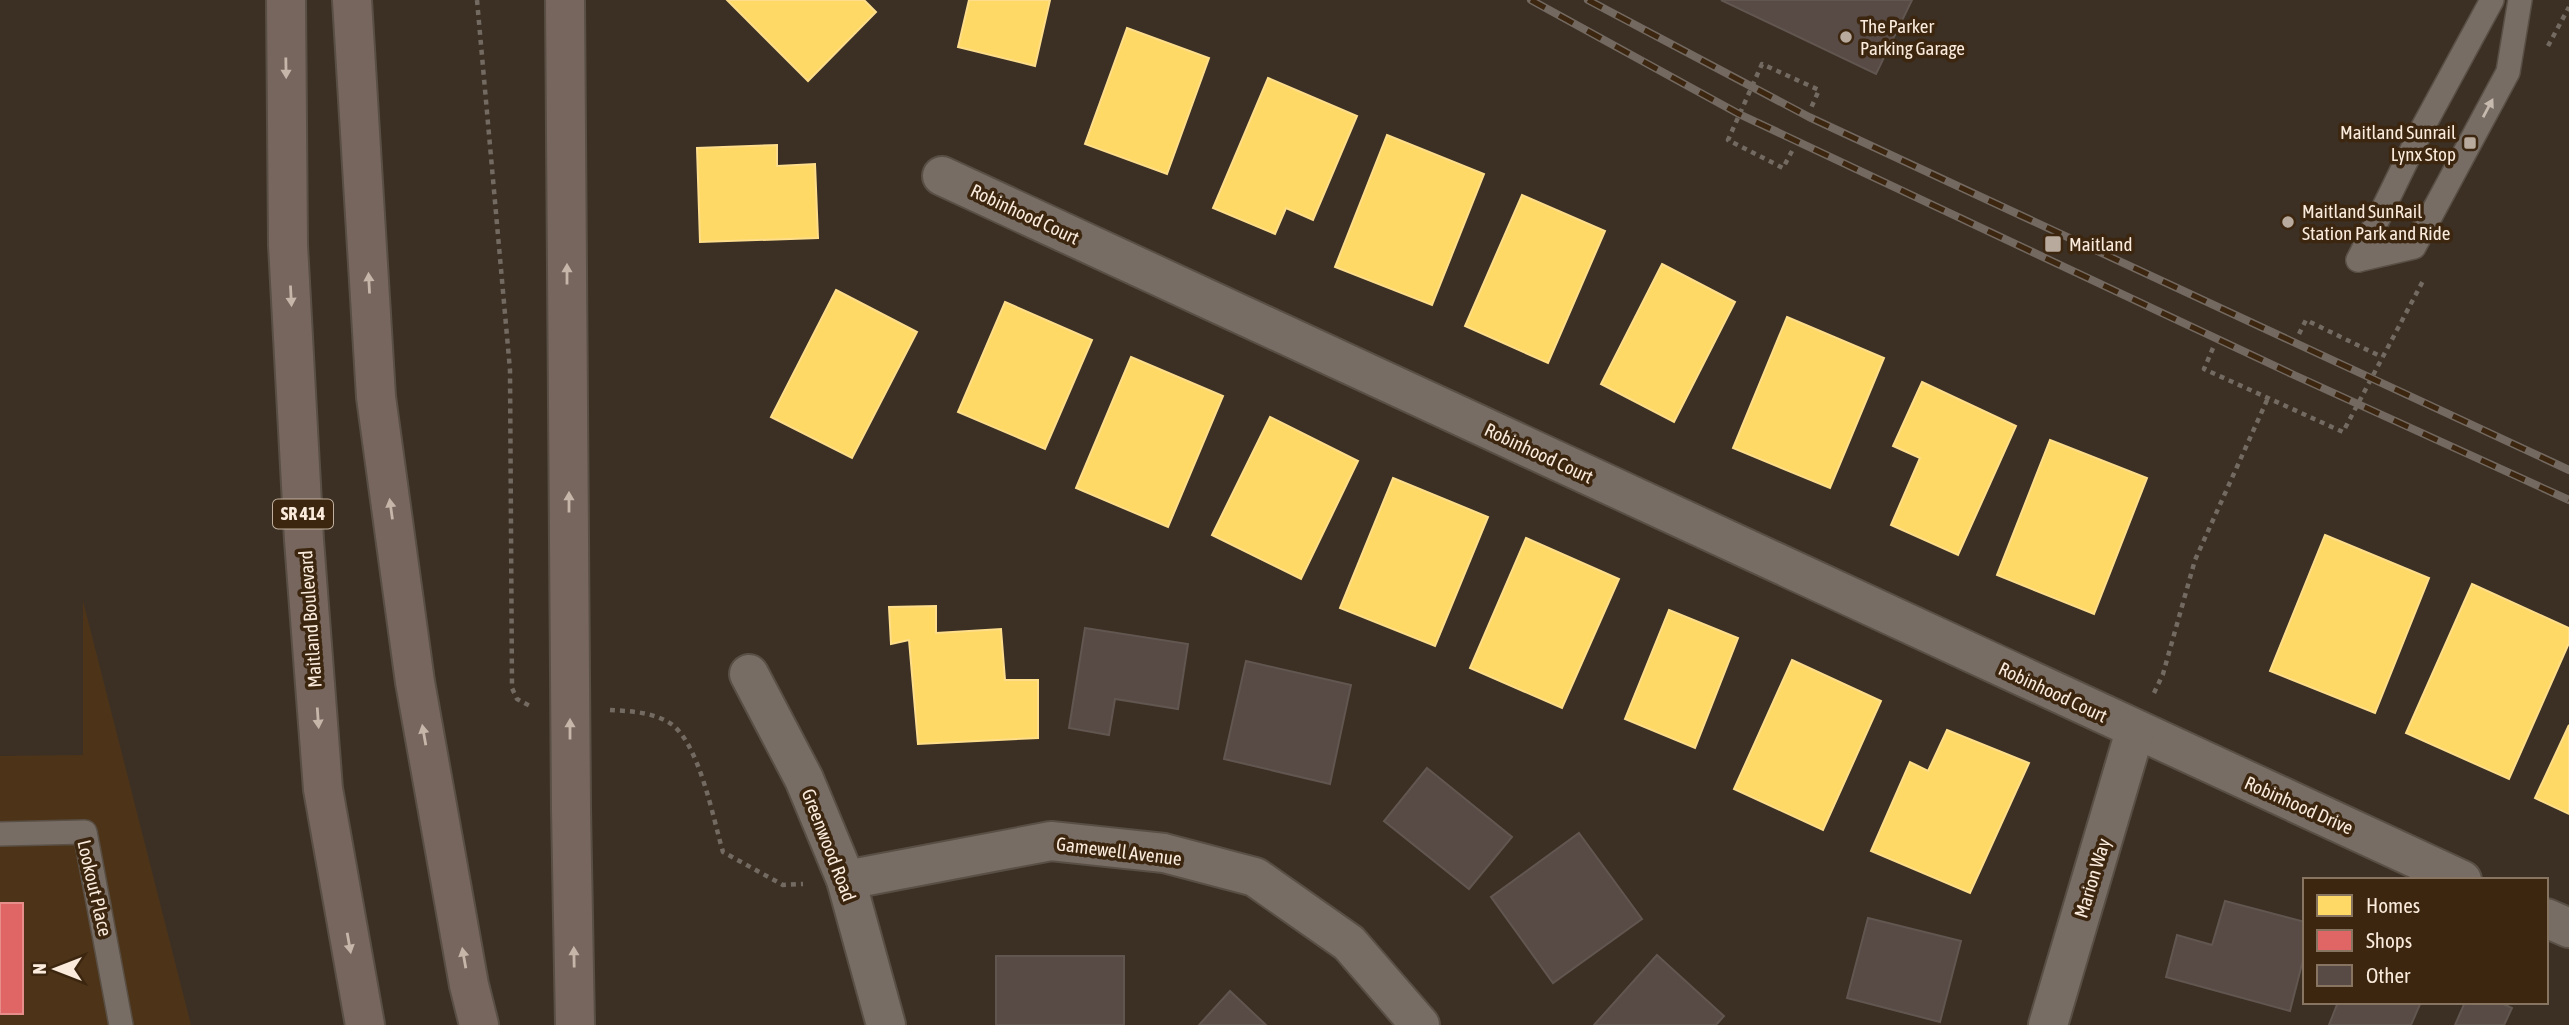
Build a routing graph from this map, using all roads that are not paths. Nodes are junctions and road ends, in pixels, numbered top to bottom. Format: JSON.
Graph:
{"nodes":[{"id":1,"x":286,"y":0,"type":"edge"},
{"id":2,"x":352,"y":0,"type":"edge"},
{"id":3,"x":565,"y":0,"type":"edge"},
{"id":4,"x":2492,"y":0,"type":"edge"},
{"id":5,"x":2520,"y":0,"type":"edge"},
{"id":6,"x":942,"y":176,"type":"dead end"},
{"id":7,"x":749,"y":674,"type":"dead end"},
{"id":8,"x":2136,"y":731,"type":"junction"},
{"id":9,"x":0,"y":834,"type":"edge"},
{"id":10,"x":2458,"y":878,"type":"edge"},
{"id":11,"x":846,"y":880,"type":"junction"},
{"id":12,"x":2548,"y":919,"type":"edge"},
{"id":13,"x":2569,"y":928,"type":"edge"},
{"id":14,"x":121,"y":1025,"type":"edge"},
{"id":15,"x":365,"y":1025,"type":"edge"},
{"id":16,"x":479,"y":1025,"type":"edge"},
{"id":17,"x":575,"y":1025,"type":"edge"},
{"id":18,"x":886,"y":1025,"type":"edge"},
{"id":19,"x":1420,"y":1025,"type":"edge"},
{"id":20,"x":2048,"y":1025,"type":"edge"}],
"edges":[{"from":1,"to":15,"type":"main road","name":"Maitland Boulevard","number":"SR 414","one_way":true},
{"from":16,"to":2,"type":"main road","one_way":true},
{"from":17,"to":3,"type":"main road","one_way":true},
{"from":4,"to":5,"type":"lane","one_way":true},
{"from":6,"to":8,"type":"street","name":"Robinhood Court"},
{"from":7,"to":11,"type":"street","name":"Greenwood Road"},
{"from":8,"to":10,"type":"street","name":"Robinhood Drive"},
{"from":8,"to":20,"type":"street","name":"Marion Way"},
{"from":9,"to":14,"type":"lane","name":"Lookout Place"},
{"from":11,"to":18,"type":"street","name":"Greenwood Road"},
{"from":11,"to":19,"type":"street","name":"Gamewell Avenue"},
{"from":12,"to":13,"type":"street"}]}
